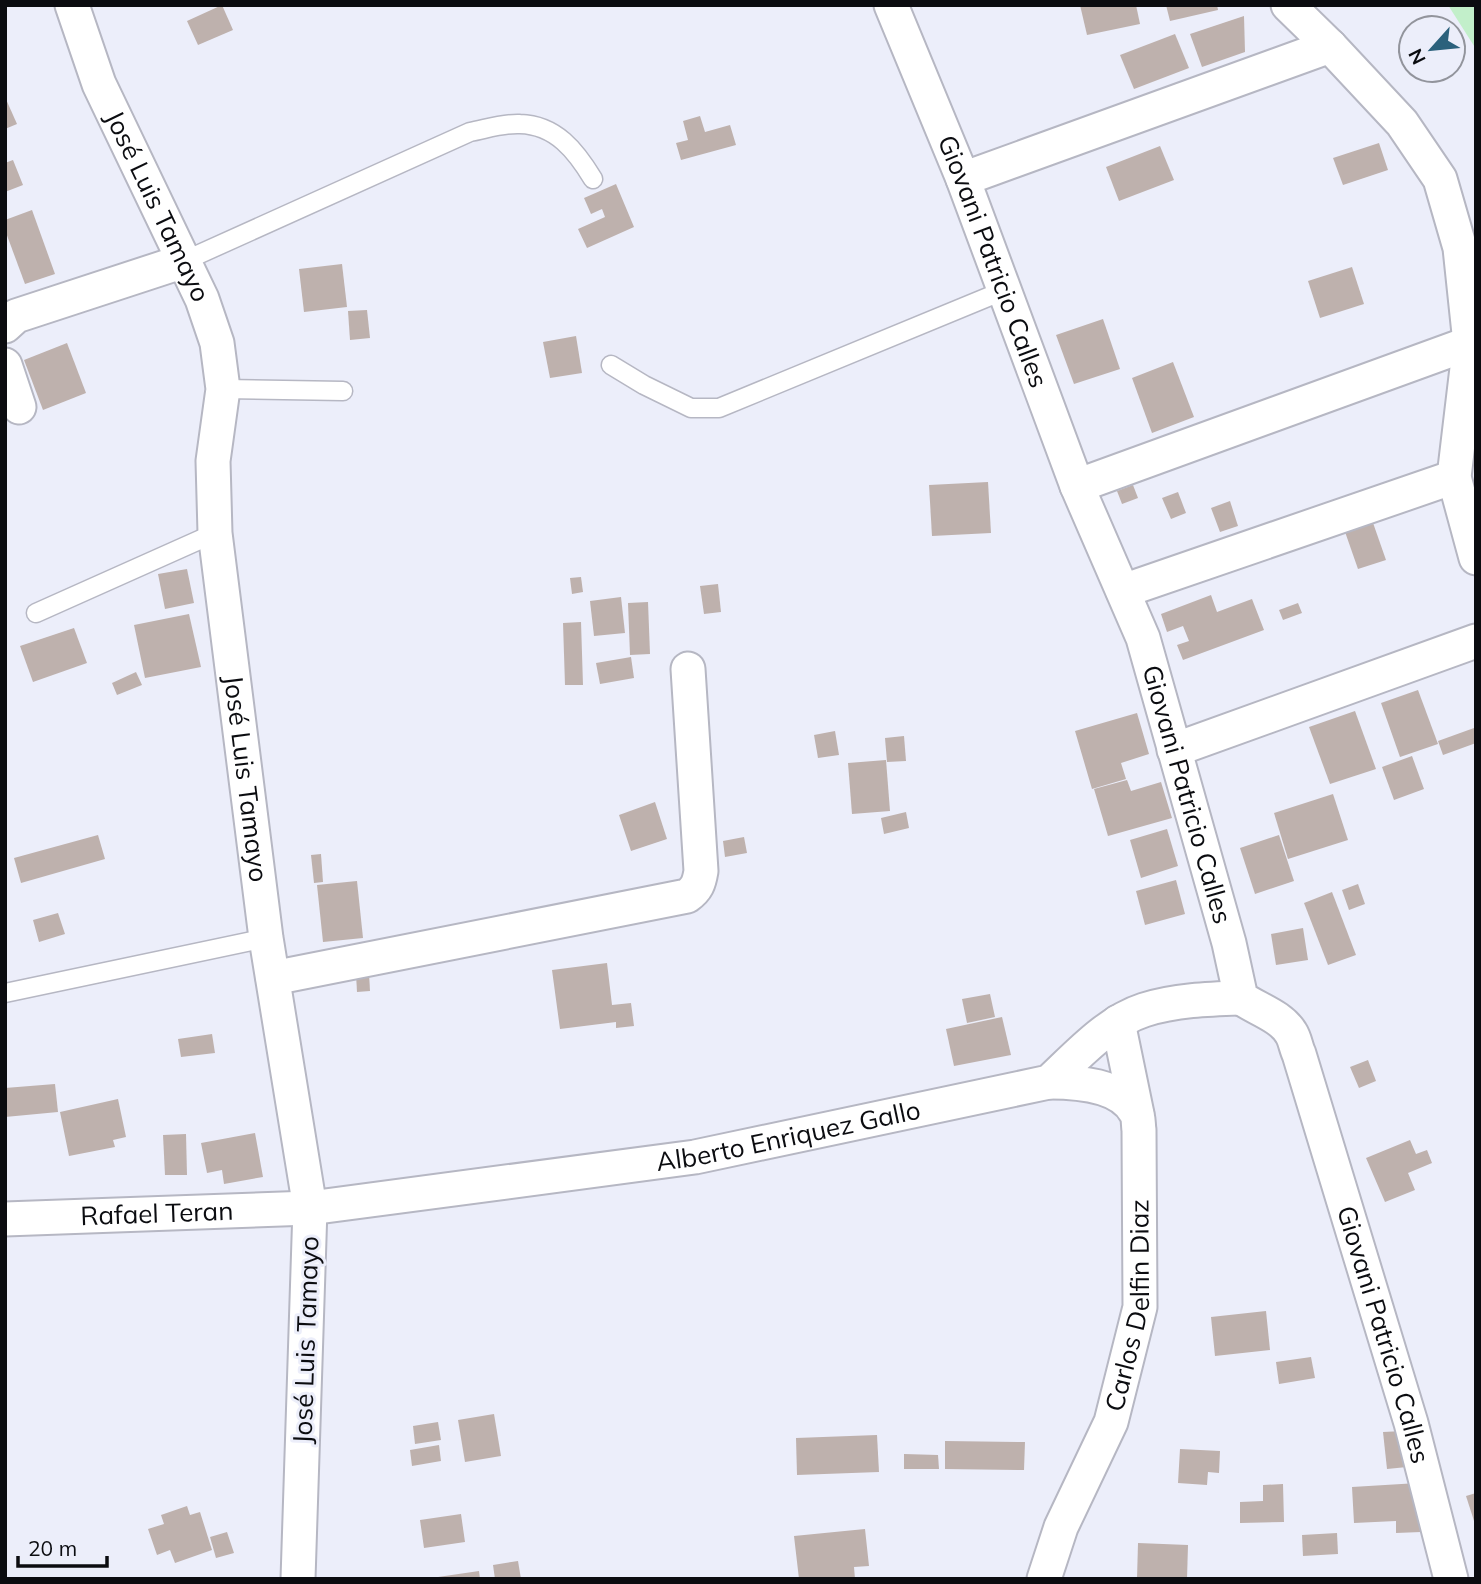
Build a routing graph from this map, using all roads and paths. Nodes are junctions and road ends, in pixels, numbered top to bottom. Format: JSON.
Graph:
{"nodes":[{"id":1,"x":72,"y":5,"type":"edge"},
{"id":2,"x":891,"y":5,"type":"edge"},
{"id":3,"x":1288,"y":5,"type":"edge"},
{"id":4,"x":1331,"y":46,"type":"junction"},
{"id":5,"x":593,"y":178,"type":"dead end"},
{"id":6,"x":963,"y":179,"type":"junction"},
{"id":7,"x":184,"y":261,"type":"junction"},
{"id":8,"x":1005,"y":290,"type":"junction"},
{"id":9,"x":5,"y":326,"type":"edge"},
{"id":10,"x":1470,"y":343,"type":"junction"},
{"id":11,"x":5,"y":365,"type":"edge"},
{"id":12,"x":611,"y":365,"type":"dead end"},
{"id":13,"x":223,"y":389,"type":"junction"},
{"id":14,"x":343,"y":391,"type":"dead end"},
{"id":15,"x":19,"y":407,"type":"dead end"},
{"id":16,"x":1454,"y":477,"type":"junction"},
{"id":17,"x":1077,"y":486,"type":"junction"},
{"id":18,"x":215,"y":533,"type":"junction"},
{"id":19,"x":1476,"y":558,"type":"edge"},
{"id":20,"x":1123,"y":591,"type":"junction"},
{"id":21,"x":36,"y":613,"type":"dead end"},
{"id":22,"x":1476,"y":641,"type":"edge"},
{"id":23,"x":688,"y":669,"type":"dead end"},
{"id":24,"x":1174,"y":750,"type":"junction"},
{"id":25,"x":266,"y":938,"type":"junction"},
{"id":26,"x":273,"y":978,"type":"junction"},
{"id":27,"x":5,"y":993,"type":"edge"},
{"id":28,"x":1241,"y":998,"type":"junction"},
{"id":29,"x":1118,"y":1022,"type":"junction"},
{"id":30,"x":1049,"y":1082,"type":"junction"},
{"id":31,"x":1137,"y":1114,"type":"junction"},
{"id":32,"x":310,"y":1208,"type":"junction"},
{"id":33,"x":5,"y":1219,"type":"edge"},
{"id":34,"x":298,"y":1579,"type":"edge"},
{"id":35,"x":1044,"y":1579,"type":"edge"},
{"id":36,"x":1451,"y":1579,"type":"edge"}],
"edges":[{"from":1,"to":7,"type":"street","name":"José Luis Tamayo"},
{"from":2,"to":6,"type":"street","name":"Giovani Patricio Calles"},
{"from":3,"to":4,"type":"street"},
{"from":4,"to":6,"type":"street"},
{"from":4,"to":10,"type":"street"},
{"from":5,"to":7,"type":"lane"},
{"from":6,"to":8,"type":"street","name":"Giovani Patricio Calles"},
{"from":7,"to":9,"type":"street"},
{"from":7,"to":13,"type":"street","name":"José Luis Tamayo"},
{"from":8,"to":12,"type":"lane"},
{"from":8,"to":17,"type":"street","name":"Giovani Patricio Calles"},
{"from":10,"to":16,"type":"street"},
{"from":10,"to":17,"type":"street"},
{"from":11,"to":15,"type":"street"},
{"from":13,"to":14,"type":"lane"},
{"from":13,"to":18,"type":"street","name":"José Luis Tamayo"},
{"from":16,"to":19,"type":"street"},
{"from":16,"to":20,"type":"street"},
{"from":17,"to":20,"type":"street","name":"Giovani Patricio Calles"},
{"from":18,"to":21,"type":"lane"},
{"from":18,"to":25,"type":"street","name":"José Luis Tamayo"},
{"from":20,"to":24,"type":"street","name":"Giovani Patricio Calles"},
{"from":22,"to":24,"type":"street"},
{"from":23,"to":26,"type":"street"},
{"from":24,"to":28,"type":"street","name":"Giovani Patricio Calles"},
{"from":25,"to":26,"type":"street","name":"José Luis Tamayo"},
{"from":25,"to":27,"type":"lane"},
{"from":26,"to":32,"type":"street","name":"José Luis Tamayo"},
{"from":28,"to":29,"type":"street"},
{"from":28,"to":36,"type":"street","name":"Giovani Patricio Calles"},
{"from":29,"to":30,"type":"street"},
{"from":29,"to":31,"type":"street","name":"Carlos Delfin Diaz"},
{"from":30,"to":31,"type":"street"},
{"from":30,"to":32,"type":"street","name":"Alberto Enriquez Gallo"},
{"from":31,"to":35,"type":"street","name":"Carlos Delfin Diaz"},
{"from":32,"to":33,"type":"street","name":"Rafael Teran"},
{"from":32,"to":34,"type":"street","name":"José Luis Tamayo"}]}
